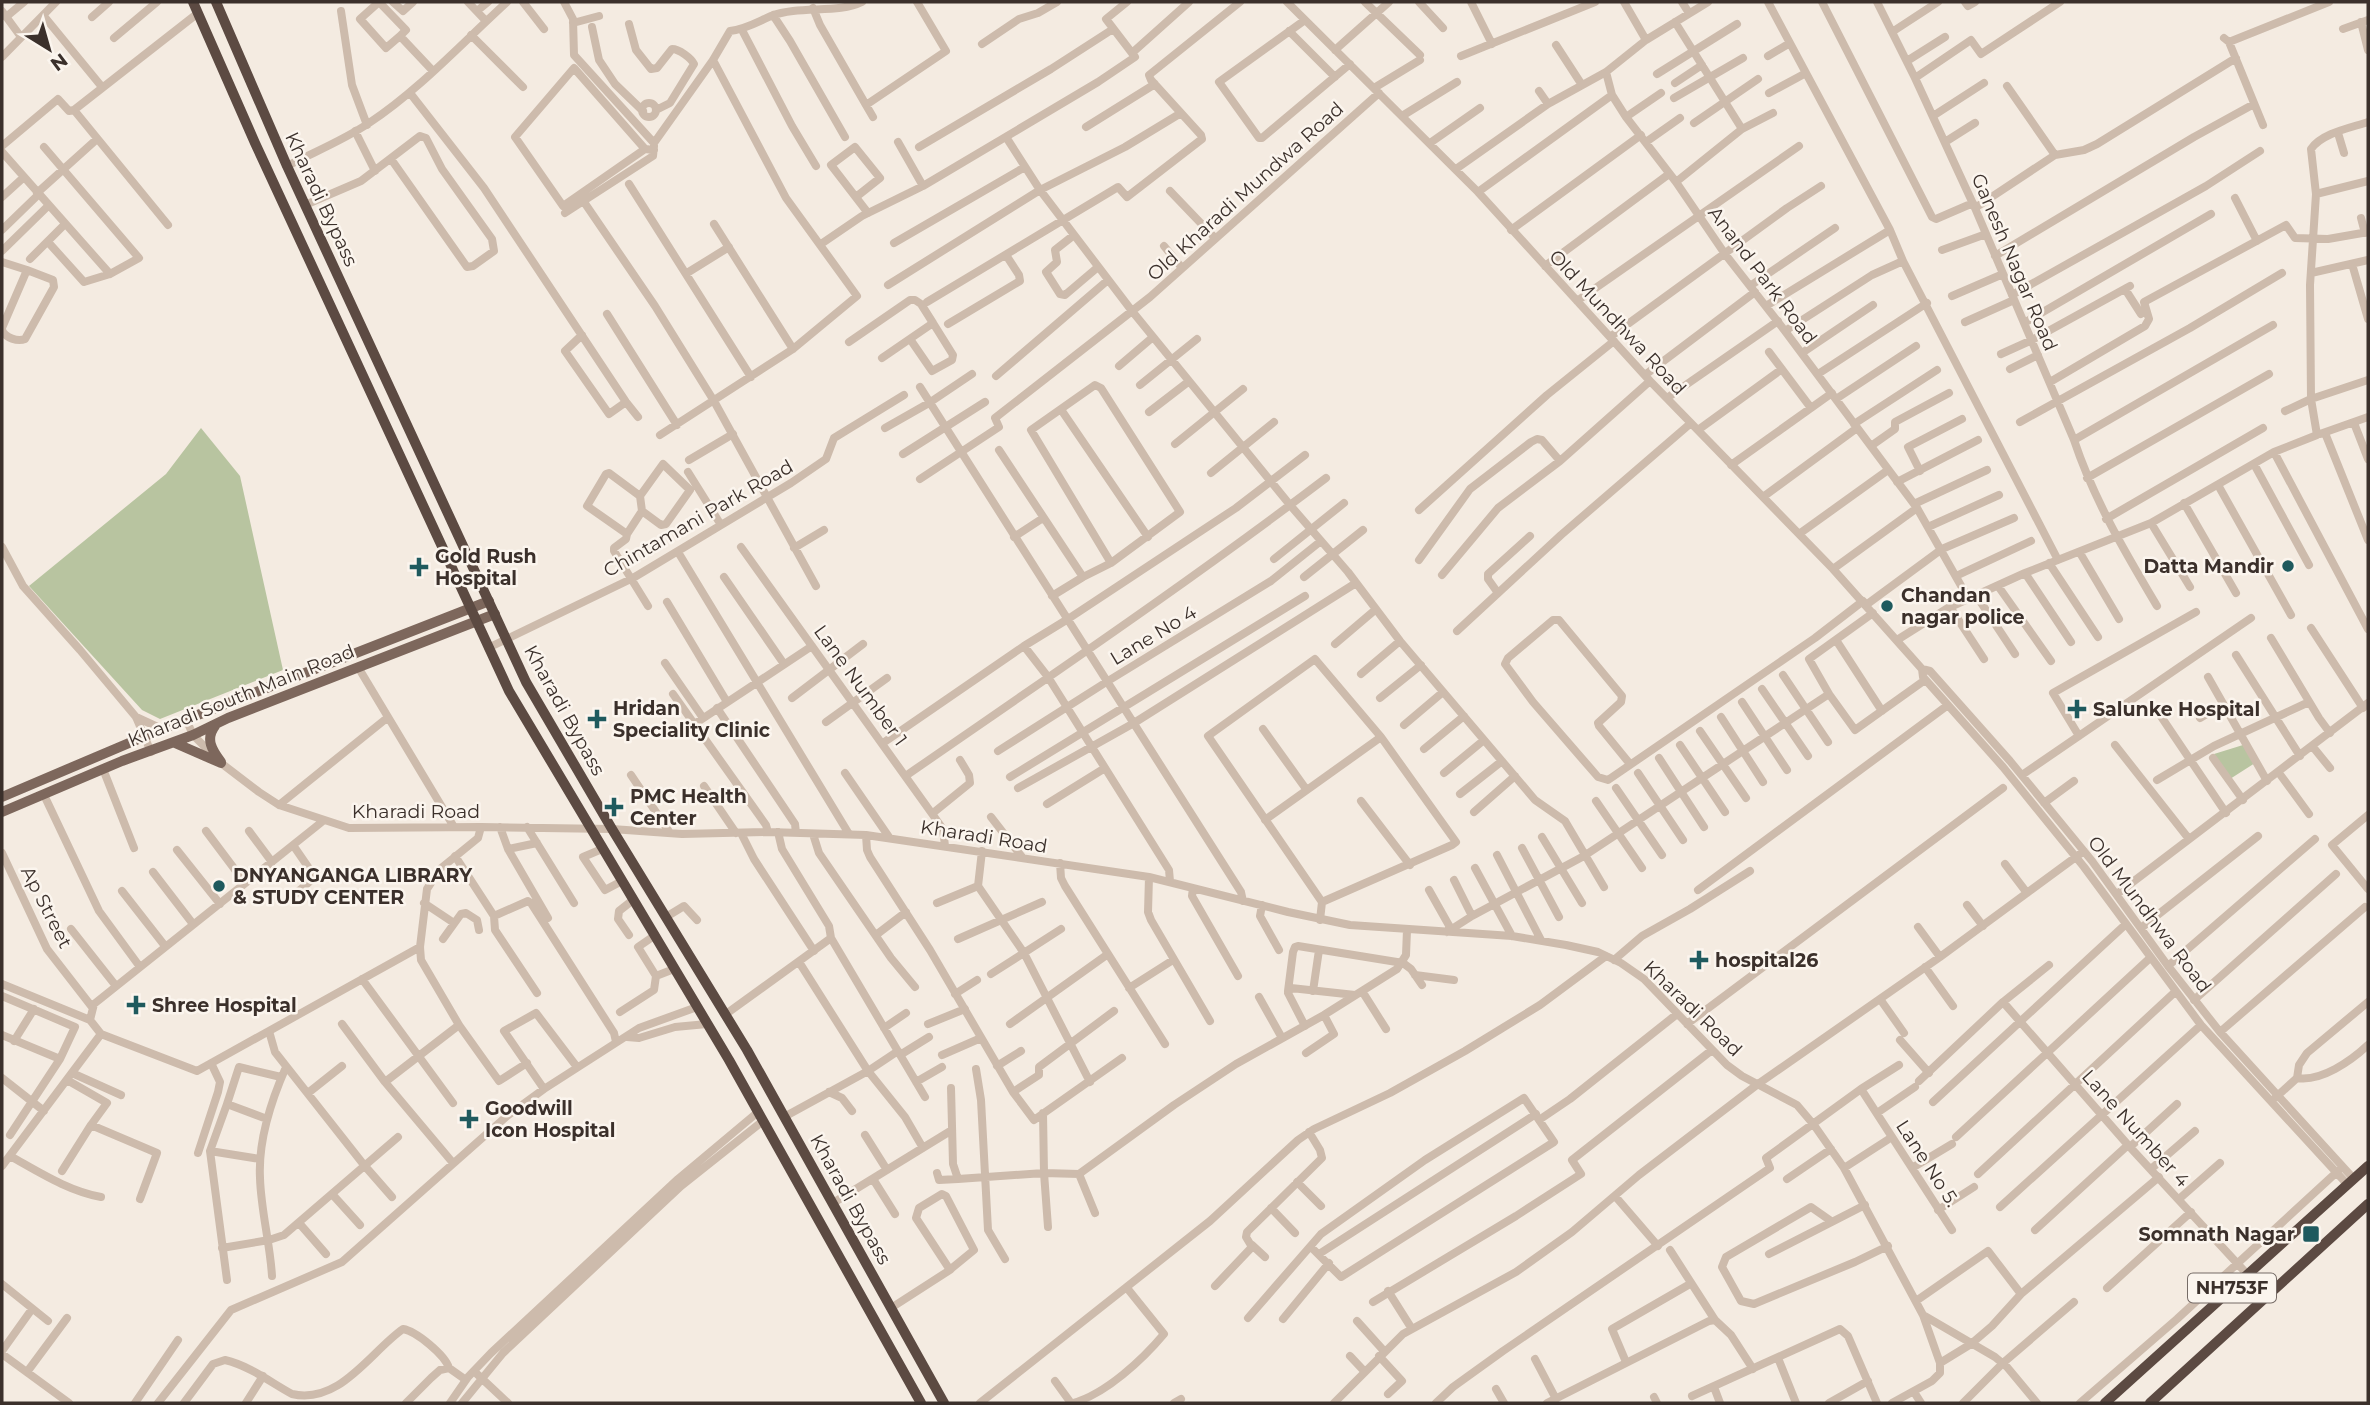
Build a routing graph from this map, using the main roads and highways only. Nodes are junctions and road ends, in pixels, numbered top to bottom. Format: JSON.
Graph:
{"nodes":[{"id":1,"x":216,"y":2,"type":"edge"},
{"id":2,"x":196,"y":7,"type":"edge"},
{"id":3,"x":489,"y":601,"type":"junction"},
{"id":4,"x":470,"y":609,"type":"junction"},
{"id":5,"x":495,"y":614,"type":"junction"},
{"id":6,"x":476,"y":622,"type":"junction"},
{"id":7,"x":216,"y":724,"type":"junction"},
{"id":8,"x":175,"y":743,"type":"junction"},
{"id":9,"x":2,"y":797,"type":"edge"},
{"id":10,"x":2,"y":812,"type":"edge"},
{"id":11,"x":2368,"y":1166,"type":"edge"},
{"id":12,"x":2368,"y":1204,"type":"edge"},
{"id":13,"x":921,"y":1403,"type":"edge"},
{"id":14,"x":944,"y":1403,"type":"edge"},
{"id":15,"x":2105,"y":1403,"type":"edge"},
{"id":16,"x":2150,"y":1403,"type":"edge"}],
"edges":[{"from":1,"to":3,"type":"highway","name":"Kharadi Bypass"},
{"from":2,"to":4,"type":"highway","name":"Kharadi Bypass"},
{"from":3,"to":4,"type":"main road","name":"Kharadi South Main Road"},
{"from":3,"to":5,"type":"highway","name":"Kharadi Bypass"},
{"from":4,"to":6,"type":"highway","name":"Kharadi Bypass"},
{"from":4,"to":9,"type":"main road","name":"Kharadi South Main Road"},
{"from":5,"to":6,"type":"main road","name":"Kharadi South Main Road"},
{"from":5,"to":14,"type":"highway","name":"Kharadi Bypass"},
{"from":6,"to":7,"type":"main road","name":"Kharadi South Main Road"},
{"from":6,"to":13,"type":"highway","name":"Kharadi Bypass"},
{"from":7,"to":8,"type":"main road","name":"Kharadi South Main Road"},
{"from":7,"to":8,"type":"main road"},
{"from":8,"to":10,"type":"main road","name":"Kharadi South Main Road"},
{"from":11,"to":15,"type":"highway","number":"NH753F"},
{"from":12,"to":16,"type":"highway","number":"NH753F"}]}
